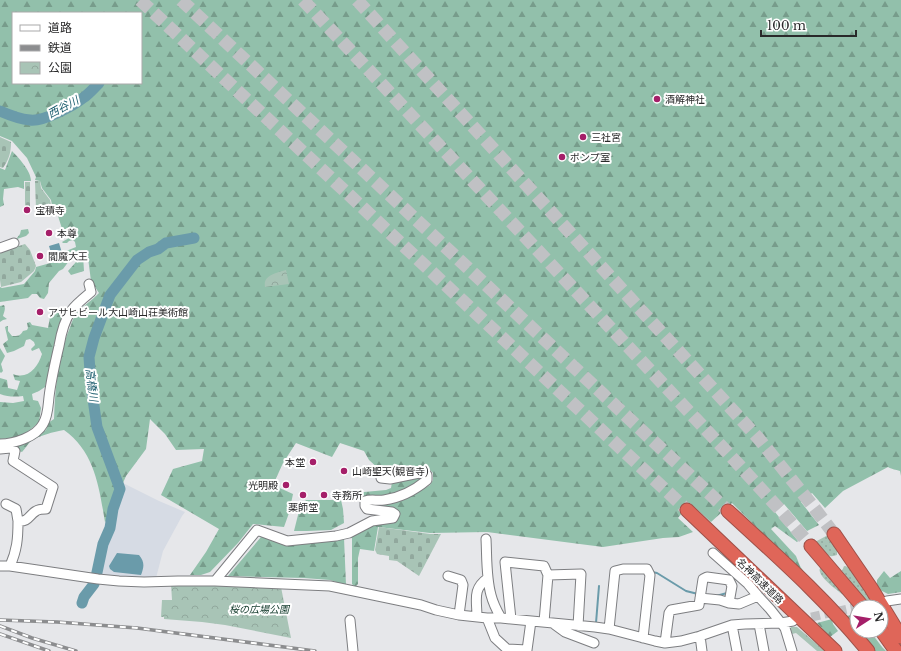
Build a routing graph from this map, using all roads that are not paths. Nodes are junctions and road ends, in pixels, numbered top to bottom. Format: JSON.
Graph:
{"nodes":[{"id":1,"x":14,"y":243,"type":"dead end"},
{"id":2,"x":0,"y":248,"type":"edge"},
{"id":3,"x":89,"y":284,"type":"dead end"},
{"id":4,"x":0,"y":444,"type":"edge"},
{"id":5,"x":0,"y":449,"type":"edge"},
{"id":6,"x":381,"y":478,"type":"dead end"},
{"id":7,"x":6,"y":504,"type":"dead end"},
{"id":8,"x":687,"y":510,"type":"tunnel mouth"},
{"id":9,"x":728,"y":511,"type":"tunnel mouth"},
{"id":10,"x":18,"y":522,"type":"junction"},
{"id":11,"x":834,"y":534,"type":"tunnel mouth"},
{"id":12,"x":486,"y":539,"type":"dead end"},
{"id":13,"x":811,"y":546,"type":"tunnel mouth"},
{"id":14,"x":713,"y":553,"type":"dead end"},
{"id":15,"x":0,"y":566,"type":"edge"},
{"id":16,"x":10,"y":566,"type":"junction"},
{"id":17,"x":548,"y":575,"type":"junction"},
{"id":18,"x":448,"y":576,"type":"dead end"},
{"id":19,"x":488,"y":578,"type":"junction"},
{"id":20,"x":215,"y":581,"type":"junction"},
{"id":21,"x":758,"y":596,"type":"junction"},
{"id":22,"x":700,"y":598,"type":"junction"},
{"id":23,"x":856,"y":599,"type":"edge"},
{"id":24,"x":889,"y":601,"type":"edge"},
{"id":25,"x":900,"y":601,"type":"edge"},
{"id":26,"x":729,"y":603,"type":"junction"},
{"id":27,"x":459,"y":614,"type":"junction"},
{"id":28,"x":482,"y":618,"type":"junction"},
{"id":29,"x":501,"y":618,"type":"junction"},
{"id":30,"x":511,"y":619,"type":"junction"},
{"id":31,"x":350,"y":620,"type":"dead end"},
{"id":32,"x":531,"y":621,"type":"junction"},
{"id":33,"x":793,"y":621,"type":"tunnel mouth"},
{"id":34,"x":548,"y":623,"type":"junction"},
{"id":35,"x":781,"y":623,"type":"junction"},
{"id":36,"x":758,"y":624,"type":"junction"},
{"id":37,"x":732,"y":625,"type":"junction"},
{"id":38,"x":578,"y":626,"type":"junction"},
{"id":39,"x":610,"y":629,"type":"junction"},
{"id":40,"x":700,"y":636,"type":"junction"},
{"id":41,"x":901,"y":637,"type":"edge"},
{"id":42,"x":643,"y":638,"type":"junction"},
{"id":43,"x":887,"y":639,"type":"edge"},
{"id":44,"x":594,"y":643,"type":"dead end"},
{"id":45,"x":665,"y":643,"type":"junction"},
{"id":46,"x":353,"y":651,"type":"edge"},
{"id":47,"x":702,"y":651,"type":"edge"},
{"id":48,"x":737,"y":651,"type":"edge"},
{"id":49,"x":764,"y":651,"type":"edge"},
{"id":50,"x":792,"y":651,"type":"edge"},
{"id":51,"x":835,"y":651,"type":"edge"},
{"id":52,"x":868,"y":651,"type":"edge"},
{"id":53,"x":896,"y":651,"type":"edge"}],
"edges":[{"from":1,"to":2,"type":"street"},
{"from":3,"to":4,"type":"street"},
{"from":5,"to":10,"type":"street"},
{"from":6,"to":20,"type":"street"},
{"from":7,"to":10,"type":"street"},
{"from":8,"to":51,"type":"highway","name":"名神高速道路"},
{"from":9,"to":52,"type":"highway"},
{"from":10,"to":16,"type":"street"},
{"from":11,"to":41,"type":"highway"},
{"from":12,"to":19,"type":"street"},
{"from":13,"to":23,"type":"highway"},
{"from":14,"to":21,"type":"street"},
{"from":15,"to":16,"type":"street"},
{"from":16,"to":20,"type":"street"},
{"from":17,"to":30,"type":"street"},
{"from":17,"to":34,"type":"street"},
{"from":17,"to":38,"type":"street"},
{"from":18,"to":27,"type":"street"},
{"from":19,"to":28,"type":"street"},
{"from":19,"to":29,"type":"street"},
{"from":20,"to":27,"type":"street"},
{"from":21,"to":26,"type":"street"},
{"from":21,"to":35,"type":"street"},
{"from":22,"to":26,"type":"street"},
{"from":22,"to":26,"type":"street"},
{"from":22,"to":45,"type":"street"},
{"from":24,"to":25,"type":"street"},
{"from":27,"to":28,"type":"street"},
{"from":28,"to":29,"type":"street"},
{"from":28,"to":32,"type":"street"},
{"from":29,"to":30,"type":"street"},
{"from":30,"to":32,"type":"street"},
{"from":31,"to":46,"type":"street"},
{"from":32,"to":34,"type":"street"},
{"from":33,"to":35,"type":"street"},
{"from":34,"to":38,"type":"street"},
{"from":34,"to":44,"type":"street"},
{"from":35,"to":36,"type":"street"},
{"from":35,"to":50,"type":"street"},
{"from":36,"to":37,"type":"street"},
{"from":36,"to":49,"type":"street"},
{"from":37,"to":40,"type":"street"},
{"from":37,"to":48,"type":"street"},
{"from":38,"to":39,"type":"street"},
{"from":39,"to":42,"type":"street"},
{"from":39,"to":42,"type":"street"},
{"from":40,"to":45,"type":"street"},
{"from":40,"to":47,"type":"street"},
{"from":42,"to":45,"type":"street"},
{"from":43,"to":53,"type":"highway"}]}
